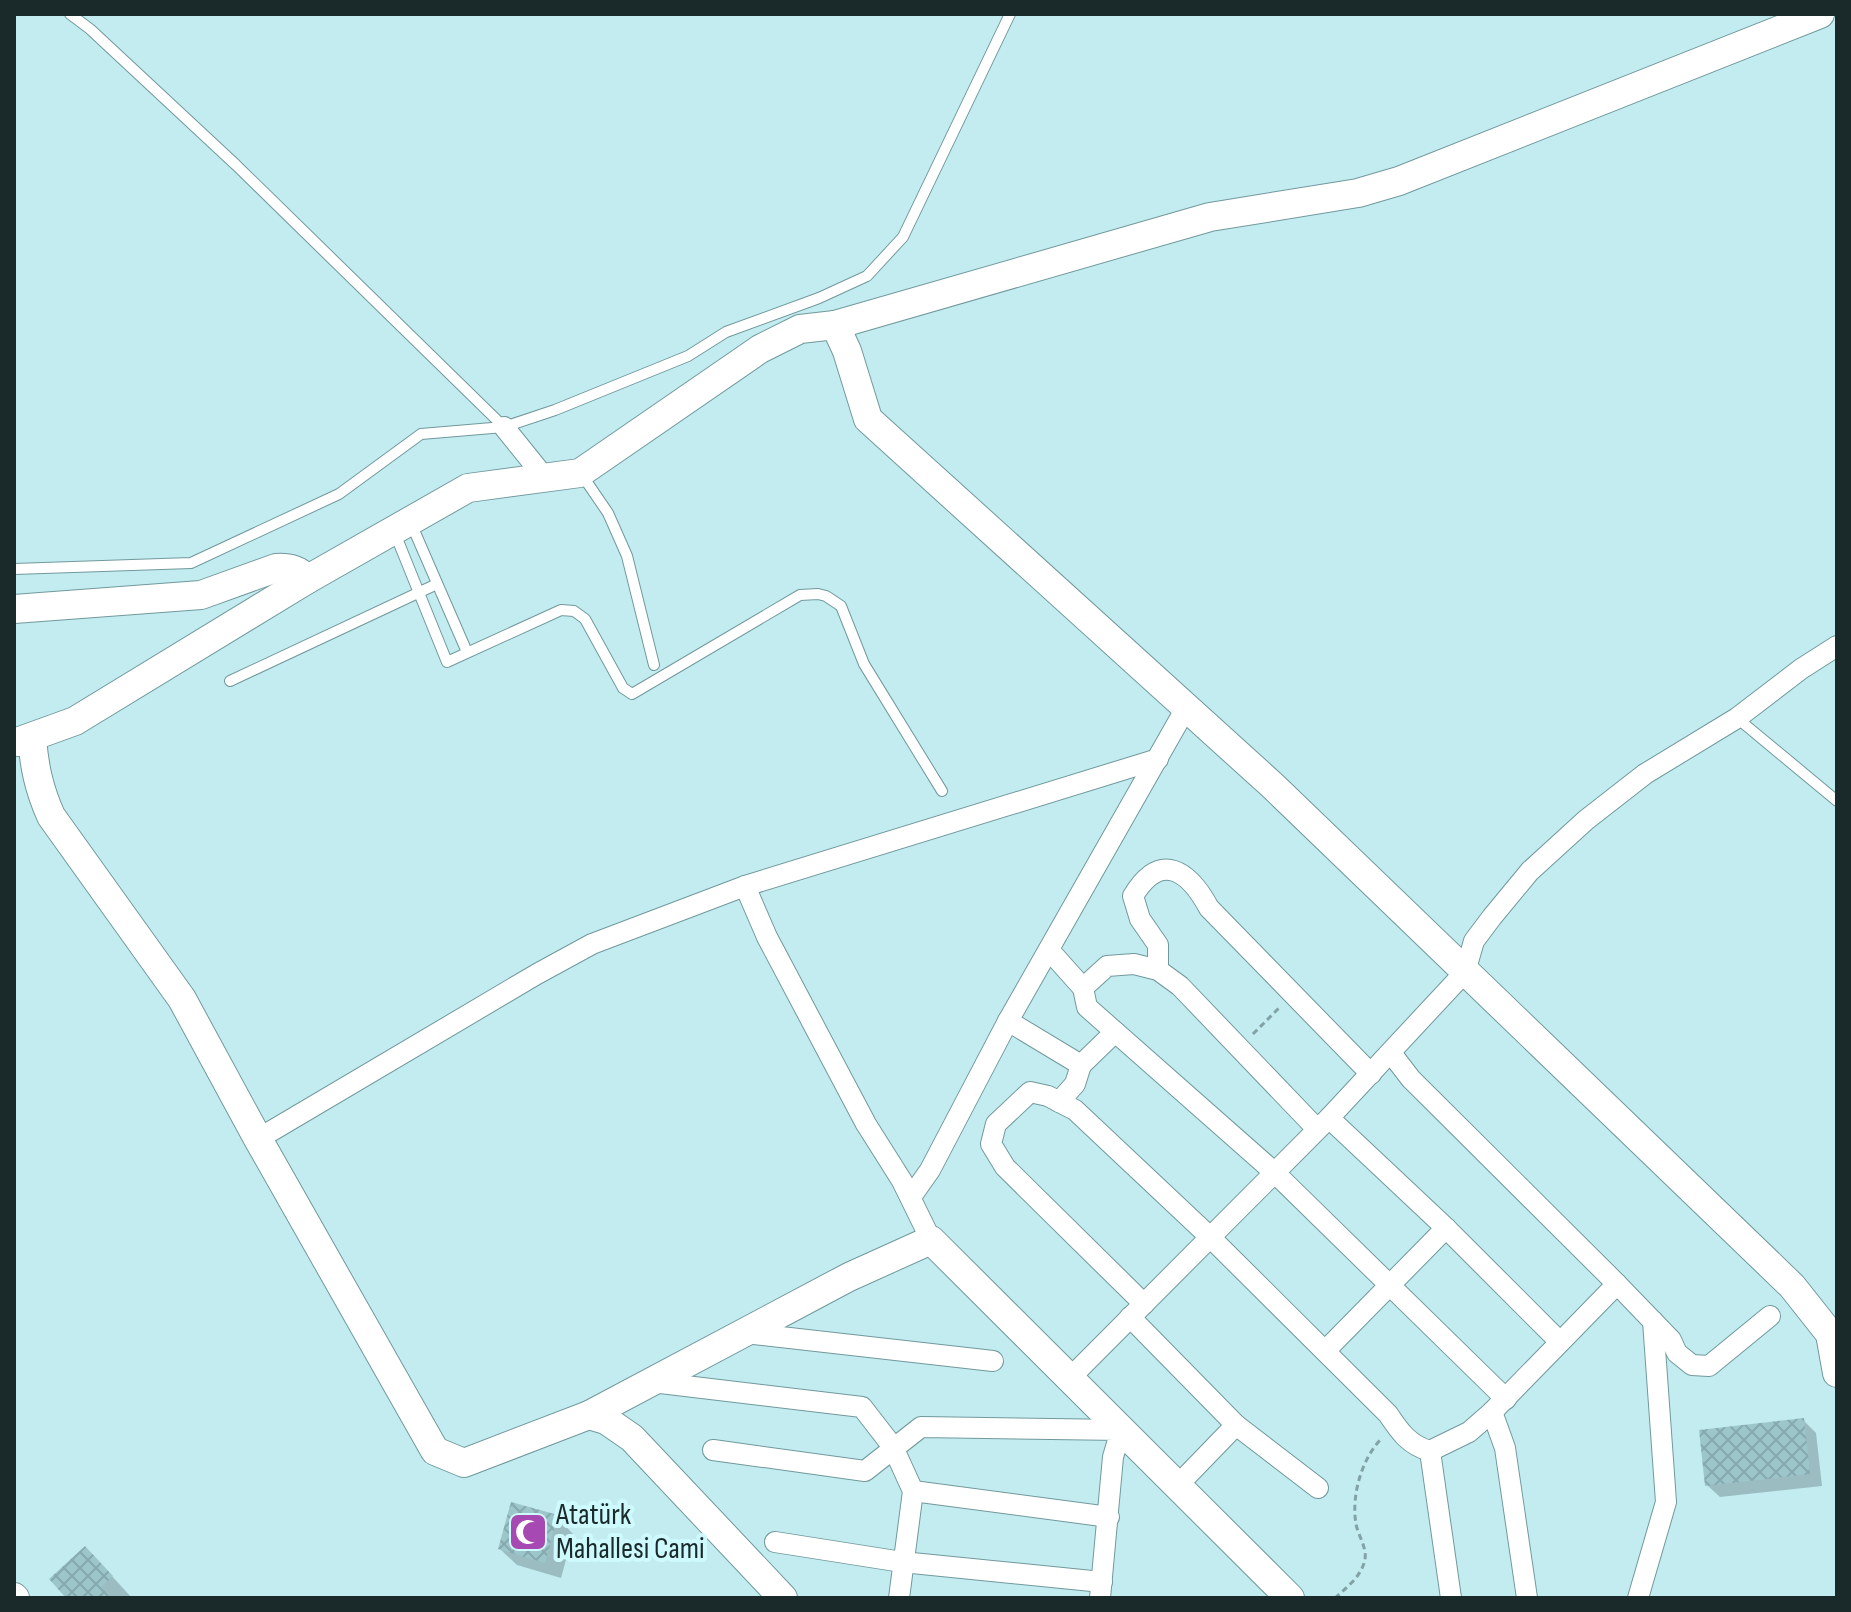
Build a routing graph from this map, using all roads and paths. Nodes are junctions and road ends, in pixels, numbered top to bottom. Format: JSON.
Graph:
{"nodes":[{"id":1,"x":70,"y":14,"type":"edge"},
{"id":2,"x":1010,"y":14,"type":"edge"},
{"id":3,"x":1820,"y":14,"type":"edge"},
{"id":4,"x":835,"y":325,"type":"junction"},
{"id":5,"x":504,"y":427,"type":"junction"},
{"id":6,"x":580,"y":473,"type":"junction"},
{"id":7,"x":545,"y":478,"type":"junction"},
{"id":8,"x":402,"y":524,"type":"junction"},
{"id":9,"x":14,"y":569,"type":"edge"},
{"id":10,"x":308,"y":579,"type":"junction"},
{"id":11,"x":437,"y":584,"type":"junction"},
{"id":12,"x":419,"y":592,"type":"junction"},
{"id":13,"x":14,"y":609,"type":"edge"},
{"id":14,"x":1837,"y":646,"type":"edge"},
{"id":15,"x":467,"y":652,"type":"junction"},
{"id":16,"x":654,"y":665,"type":"dead end"},
{"id":17,"x":230,"y":681,"type":"dead end"},
{"id":18,"x":1186,"y":708,"type":"junction"},
{"id":19,"x":1737,"y":718,"type":"junction"},
{"id":20,"x":23,"y":740,"type":"edge"},
{"id":21,"x":1158,"y":759,"type":"junction"},
{"id":22,"x":942,"y":791,"type":"dead end"},
{"id":23,"x":1837,"y":801,"type":"edge"},
{"id":24,"x":745,"y":886,"type":"junction"},
{"id":25,"x":1049,"y":950,"type":"junction"},
{"id":26,"x":1158,"y":970,"type":"junction"},
{"id":27,"x":1465,"y":972,"type":"junction"},
{"id":28,"x":1083,"y":988,"type":"junction"},
{"id":29,"x":1293,"y":994,"type":"junction"},
{"id":30,"x":1008,"y":1021,"type":"junction"},
{"id":31,"x":1115,"y":1032,"type":"junction"},
{"id":32,"x":1240,"y":1048,"type":"junction"},
{"id":33,"x":1391,"y":1053,"type":"junction"},
{"id":34,"x":1081,"y":1065,"type":"junction"},
{"id":35,"x":1371,"y":1074,"type":"junction"},
{"id":36,"x":1059,"y":1102,"type":"junction"},
{"id":37,"x":1323,"y":1124,"type":"junction"},
{"id":38,"x":258,"y":1139,"type":"junction"},
{"id":39,"x":1274,"y":1172,"type":"junction"},
{"id":40,"x":911,"y":1197,"type":"junction"},
{"id":41,"x":1446,"y":1228,"type":"junction"},
{"id":42,"x":1210,"y":1237,"type":"junction"},
{"id":43,"x":931,"y":1240,"type":"junction"},
{"id":44,"x":1617,"y":1284,"type":"junction"},
{"id":45,"x":1390,"y":1286,"type":"junction"},
{"id":46,"x":1137,"y":1310,"type":"junction"},
{"id":47,"x":1770,"y":1316,"type":"dead end"},
{"id":48,"x":1653,"y":1321,"type":"junction"},
{"id":49,"x":745,"y":1333,"type":"junction"},
{"id":50,"x":1560,"y":1342,"type":"junction"},
{"id":51,"x":1325,"y":1351,"type":"junction"},
{"id":52,"x":993,"y":1361,"type":"dead end"},
{"id":53,"x":1837,"y":1373,"type":"edge"},
{"id":54,"x":1069,"y":1379,"type":"junction"},
{"id":55,"x":652,"y":1382,"type":"junction"},
{"id":56,"x":1499,"y":1406,"type":"junction"},
{"id":57,"x":589,"y":1415,"type":"junction"},
{"id":58,"x":1395,"y":1424,"type":"junction"},
{"id":59,"x":1236,"y":1425,"type":"junction"},
{"id":60,"x":1121,"y":1430,"type":"junction"},
{"id":61,"x":893,"y":1447,"type":"junction"},
{"id":62,"x":713,"y":1450,"type":"dead end"},
{"id":63,"x":1430,"y":1451,"type":"junction"},
{"id":64,"x":1177,"y":1486,"type":"junction"},
{"id":65,"x":1318,"y":1488,"type":"dead end"},
{"id":66,"x":913,"y":1491,"type":"junction"},
{"id":67,"x":1109,"y":1517,"type":"junction"},
{"id":68,"x":775,"y":1542,"type":"dead end"},
{"id":69,"x":902,"y":1562,"type":"junction"},
{"id":70,"x":1101,"y":1590,"type":"edge"},
{"id":71,"x":783,"y":1598,"type":"edge"},
{"id":72,"x":899,"y":1598,"type":"edge"},
{"id":73,"x":1290,"y":1598,"type":"edge"},
{"id":74,"x":1335,"y":1598,"type":"edge"},
{"id":75,"x":1451,"y":1598,"type":"edge"},
{"id":76,"x":1527,"y":1598,"type":"edge"},
{"id":77,"x":1638,"y":1598,"type":"edge"}],
"edges":[{"from":1,"to":5,"type":"lane"},
{"from":2,"to":5,"type":"lane"},
{"from":3,"to":4,"type":"street"},
{"from":4,"to":6,"type":"street"},
{"from":4,"to":18,"type":"street"},
{"from":5,"to":7,"type":"street"},
{"from":5,"to":9,"type":"lane"},
{"from":6,"to":7,"type":"street"},
{"from":6,"to":16,"type":"lane"},
{"from":7,"to":8,"type":"street"},
{"from":8,"to":10,"type":"street"},
{"from":8,"to":11,"type":"lane"},
{"from":8,"to":12,"type":"lane"},
{"from":10,"to":13,"type":"street"},
{"from":10,"to":20,"type":"street"},
{"from":11,"to":12,"type":"lane"},
{"from":11,"to":15,"type":"lane"},
{"from":12,"to":15,"type":"lane"},
{"from":12,"to":17,"type":"lane"},
{"from":14,"to":19,"type":"street"},
{"from":15,"to":22,"type":"lane"},
{"from":18,"to":21,"type":"street"},
{"from":18,"to":27,"type":"street"},
{"from":19,"to":23,"type":"lane"},
{"from":19,"to":27,"type":"street"},
{"from":20,"to":38,"type":"street"},
{"from":21,"to":24,"type":"street"},
{"from":21,"to":25,"type":"street"},
{"from":24,"to":38,"type":"street"},
{"from":24,"to":40,"type":"street"},
{"from":25,"to":28,"type":"street"},
{"from":25,"to":30,"type":"street"},
{"from":26,"to":28,"type":"street"},
{"from":26,"to":29,"type":"street"},
{"from":26,"to":32,"type":"street"},
{"from":27,"to":33,"type":"street"},
{"from":27,"to":53,"type":"street"},
{"from":28,"to":31,"type":"street"},
{"from":29,"to":32,"type":"path"},
{"from":29,"to":35,"type":"street"},
{"from":30,"to":34,"type":"street"},
{"from":30,"to":40,"type":"street"},
{"from":31,"to":34,"type":"street"},
{"from":31,"to":39,"type":"street"},
{"from":32,"to":37,"type":"street"},
{"from":33,"to":35,"type":"street"},
{"from":33,"to":44,"type":"street"},
{"from":34,"to":36,"type":"street"},
{"from":35,"to":37,"type":"street"},
{"from":36,"to":42,"type":"street"},
{"from":36,"to":46,"type":"street"},
{"from":37,"to":39,"type":"street"},
{"from":37,"to":41,"type":"street"},
{"from":38,"to":57,"type":"street"},
{"from":39,"to":42,"type":"street"},
{"from":39,"to":45,"type":"street"},
{"from":40,"to":43,"type":"street"},
{"from":41,"to":45,"type":"street"},
{"from":41,"to":50,"type":"street"},
{"from":42,"to":46,"type":"street"},
{"from":42,"to":51,"type":"street"},
{"from":43,"to":49,"type":"street"},
{"from":43,"to":54,"type":"street"},
{"from":44,"to":48,"type":"street"},
{"from":44,"to":50,"type":"street"},
{"from":45,"to":51,"type":"street"},
{"from":45,"to":56,"type":"street"},
{"from":46,"to":54,"type":"street"},
{"from":46,"to":59,"type":"street"},
{"from":47,"to":48,"type":"street"},
{"from":48,"to":77,"type":"street"},
{"from":49,"to":52,"type":"street"},
{"from":49,"to":55,"type":"street"},
{"from":50,"to":56,"type":"street"},
{"from":51,"to":58,"type":"street"},
{"from":54,"to":60,"type":"street"},
{"from":55,"to":57,"type":"street"},
{"from":55,"to":61,"type":"street"},
{"from":56,"to":63,"type":"street"},
{"from":56,"to":76,"type":"street"},
{"from":57,"to":71,"type":"street"},
{"from":58,"to":63,"type":"street"},
{"from":58,"to":74,"type":"path"},
{"from":59,"to":64,"type":"street"},
{"from":59,"to":65,"type":"street"},
{"from":60,"to":61,"type":"street"},
{"from":60,"to":64,"type":"street"},
{"from":60,"to":67,"type":"street"},
{"from":61,"to":62,"type":"street"},
{"from":61,"to":66,"type":"street"},
{"from":63,"to":75,"type":"street"},
{"from":64,"to":73,"type":"street"},
{"from":66,"to":67,"type":"street"},
{"from":66,"to":69,"type":"street"},
{"from":67,"to":70,"type":"street"},
{"from":68,"to":69,"type":"street"},
{"from":69,"to":70,"type":"street"},
{"from":69,"to":72,"type":"street"}]}
